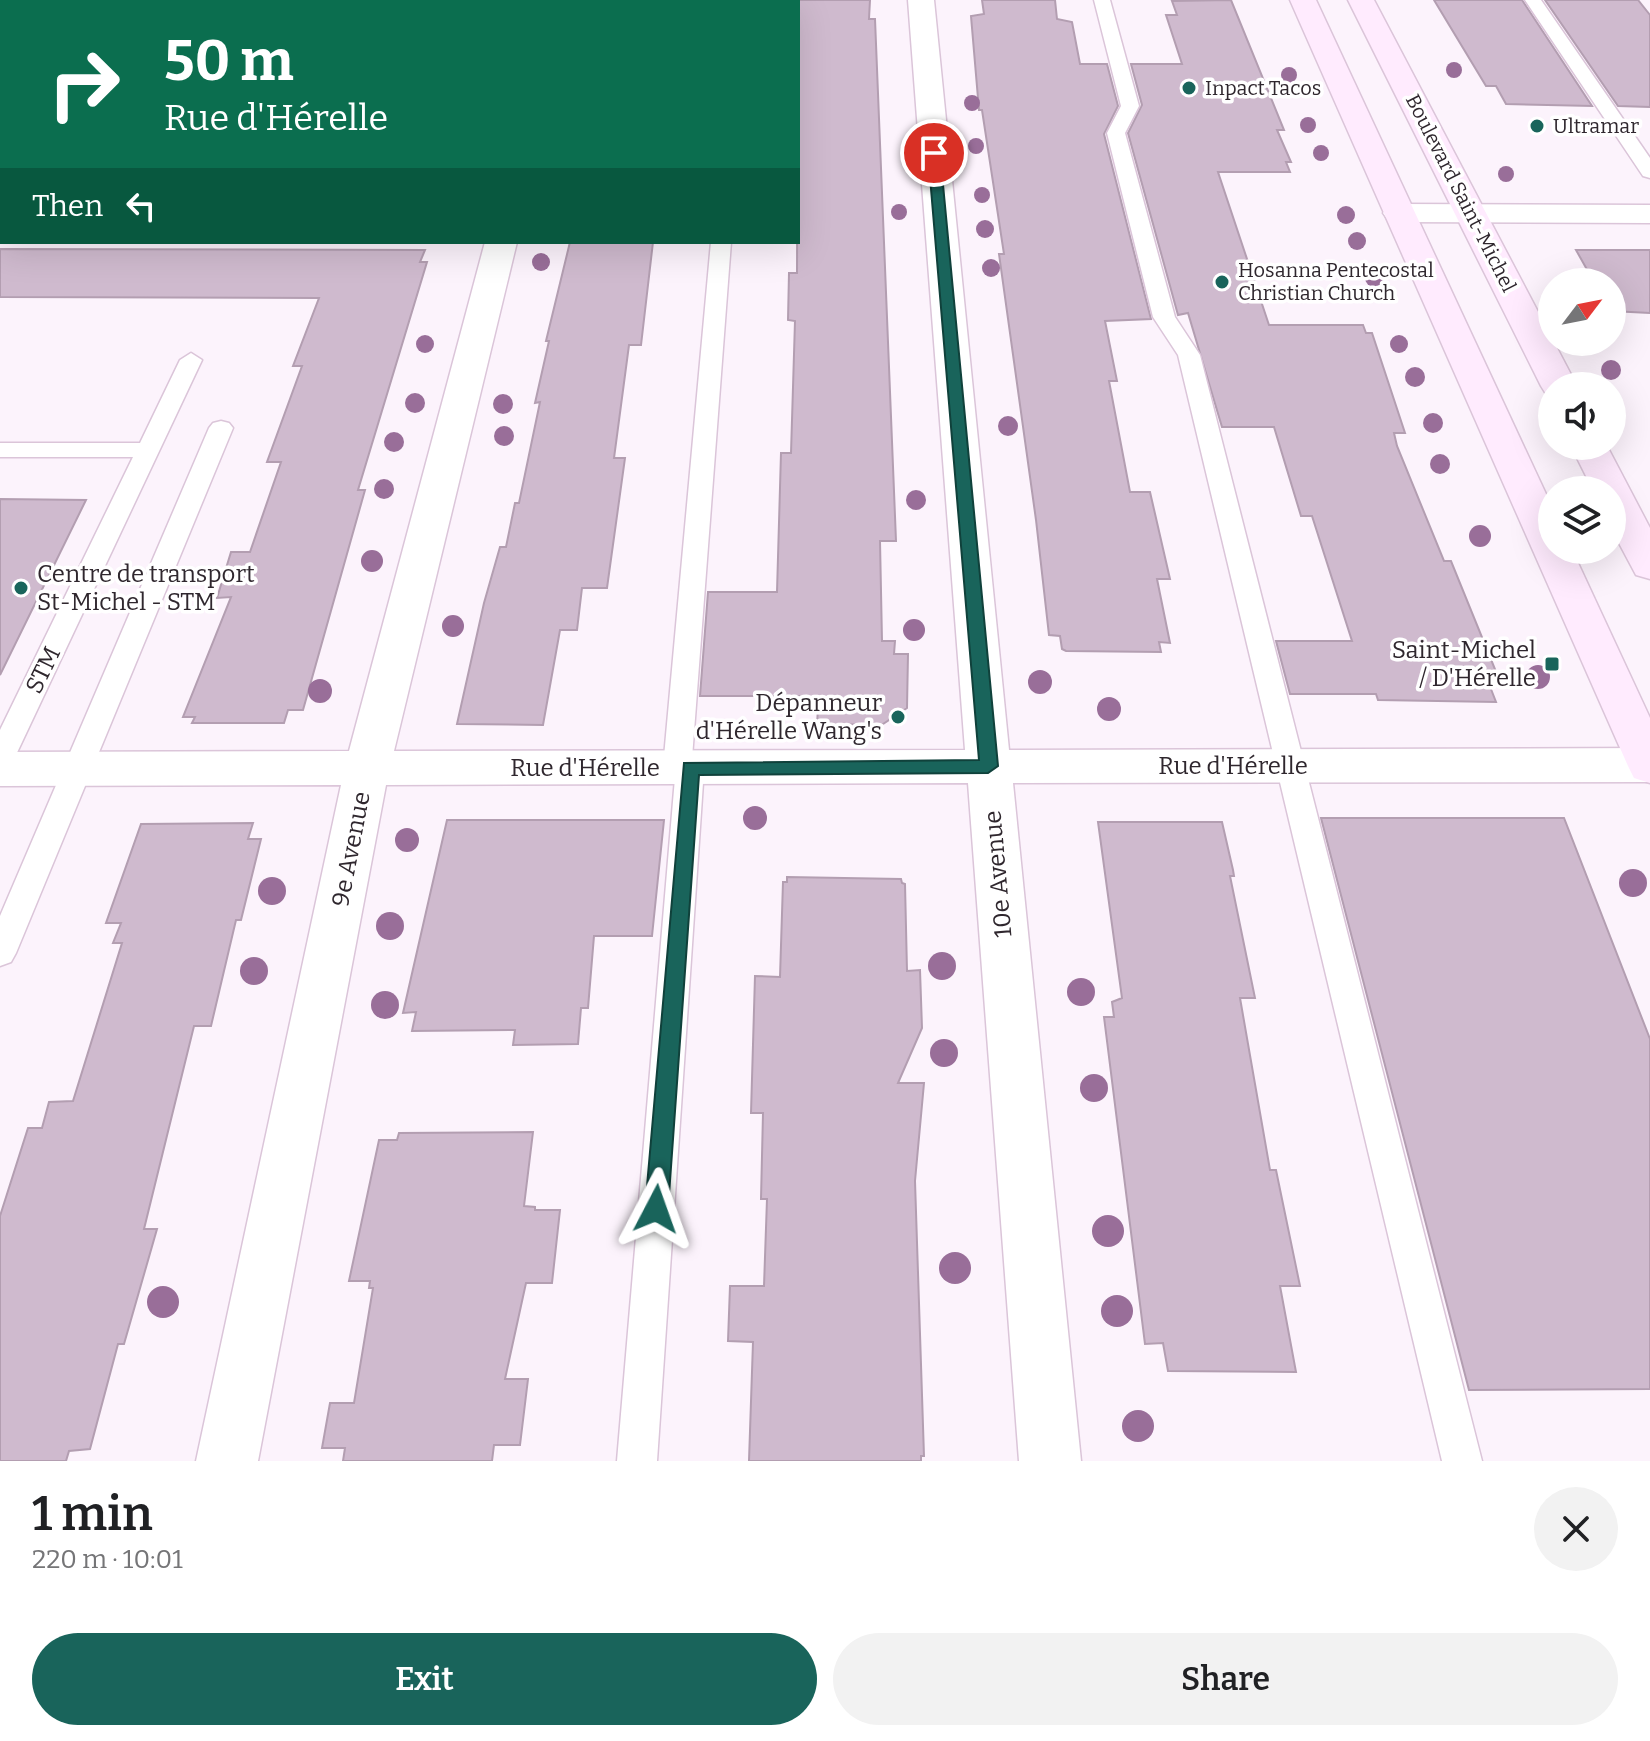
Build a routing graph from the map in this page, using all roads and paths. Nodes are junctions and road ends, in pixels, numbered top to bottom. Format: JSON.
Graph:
{"nodes":[{"id":1,"x":921,"y":0,"type":"edge"},
{"id":2,"x":1102,"y":0,"type":"edge"},
{"id":3,"x":1303,"y":0,"type":"edge"},
{"id":4,"x":1361,"y":0,"type":"edge"},
{"id":5,"x":1533,"y":0,"type":"edge"},
{"id":6,"x":1650,"y":172,"type":"edge"},
{"id":7,"x":1399,"y":213,"type":"junction"},
{"id":8,"x":1471,"y":214,"type":"junction"},
{"id":9,"x":1650,"y":214,"type":"edge"},
{"id":10,"x":500,"y":244,"type":"edge"},
{"id":11,"x":721,"y":244,"type":"edge"},
{"id":12,"x":191,"y":360,"type":"dead end"},
{"id":13,"x":1552,"y":372,"type":"edge"},
{"id":14,"x":221,"y":428,"type":"dead end"},
{"id":15,"x":0,"y":450,"type":"edge"},
{"id":16,"x":148,"y":450,"type":"junction"},
{"id":17,"x":1626,"y":518,"type":"edge"},
{"id":18,"x":1650,"y":566,"type":"edge"},
{"id":19,"x":0,"y":759,"type":"edge"},
{"id":20,"x":1650,"y":765,"type":"edge"},
{"id":21,"x":988,"y":766,"type":"junction"},
{"id":22,"x":1289,"y":766,"type":"junction"},
{"id":23,"x":367,"y":768,"type":"junction"},
{"id":24,"x":684,"y":768,"type":"junction"},
{"id":25,"x":0,"y":769,"type":"edge"},
{"id":26,"x":79,"y":769,"type":"junction"},
{"id":27,"x":0,"y":953,"type":"edge"},
{"id":28,"x":227,"y":1461,"type":"edge"},
{"id":29,"x":637,"y":1461,"type":"edge"},
{"id":30,"x":1050,"y":1461,"type":"edge"},
{"id":31,"x":1462,"y":1461,"type":"edge"}],
"edges":[{"from":1,"to":21,"type":"street","name":"10e Avenue"},
{"from":2,"to":22,"type":"lane"},
{"from":3,"to":7,"type":"main road"},
{"from":4,"to":8,"type":"main road","name":"Boulevard Saint-Michel"},
{"from":5,"to":6,"type":"lane"},
{"from":7,"to":8,"type":"street"},
{"from":7,"to":20,"type":"main road"},
{"from":8,"to":9,"type":"street"},
{"from":8,"to":13,"type":"main road","name":"Boulevard Saint-Michel"},
{"from":10,"to":23,"type":"street","name":"9e Avenue"},
{"from":11,"to":24,"type":"lane"},
{"from":12,"to":16,"type":"lane","name":"STM"},
{"from":14,"to":26,"type":"lane"},
{"from":15,"to":16,"type":"lane"},
{"from":16,"to":19,"type":"lane","name":"STM"},
{"from":17,"to":18,"type":"main road"},
{"from":20,"to":22,"type":"street","name":"Rue d'Hérelle"},
{"from":21,"to":22,"type":"street","name":"Rue d'Hérelle"},
{"from":21,"to":24,"type":"street","name":"Rue d'Hérelle"},
{"from":21,"to":30,"type":"street","name":"10e Avenue"},
{"from":22,"to":31,"type":"lane"},
{"from":23,"to":24,"type":"street","name":"Rue d'Hérelle"},
{"from":23,"to":26,"type":"street","name":"Rue d'Hérelle"},
{"from":23,"to":28,"type":"street","name":"9e Avenue"},
{"from":24,"to":29,"type":"lane"},
{"from":25,"to":26,"type":"street","name":"Rue d'Hérelle"},
{"from":26,"to":27,"type":"lane"}]}
